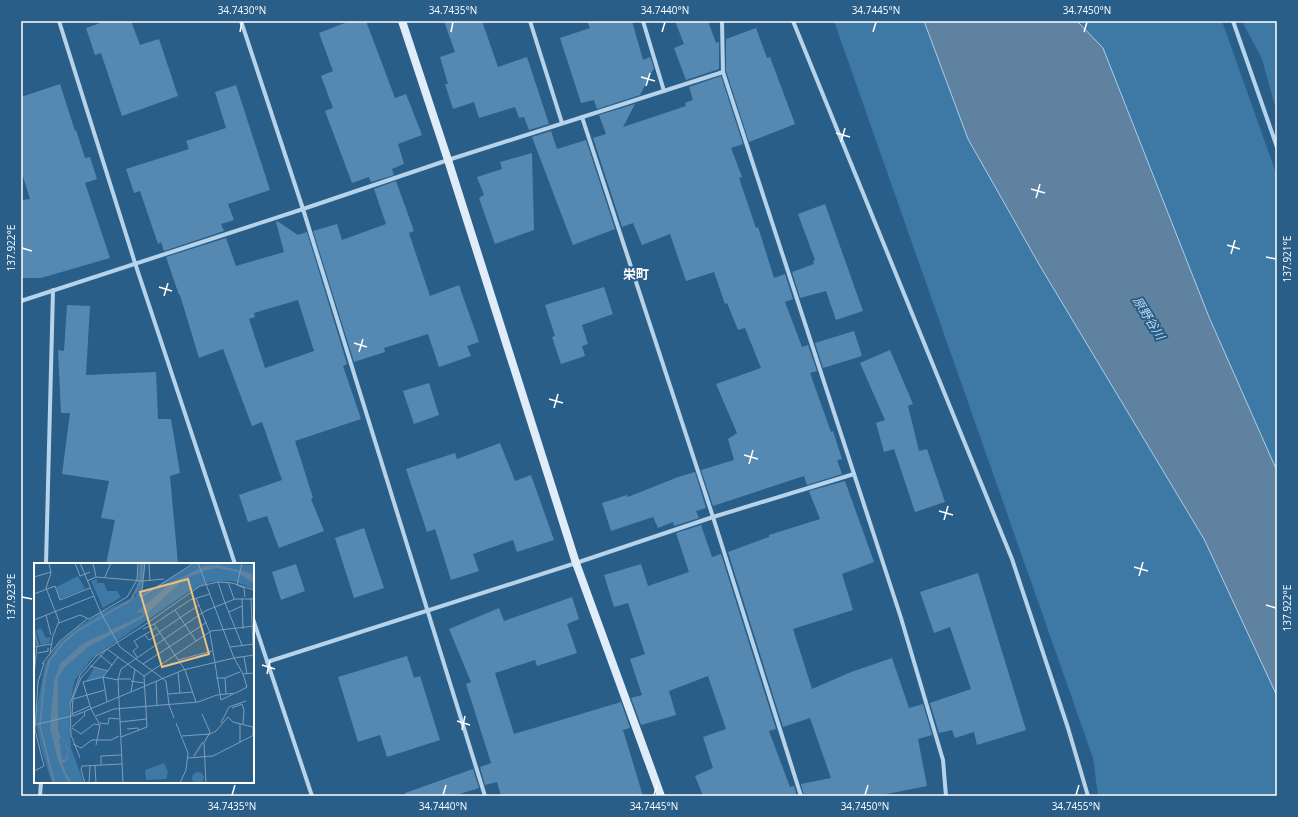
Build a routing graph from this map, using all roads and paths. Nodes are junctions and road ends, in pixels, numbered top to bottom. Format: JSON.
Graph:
{"nodes":[{"id":1,"x":59,"y":21,"type":"edge"},
{"id":2,"x":241,"y":21,"type":"edge"},
{"id":3,"x":402,"y":21,"type":"edge"},
{"id":4,"x":530,"y":21,"type":"edge"},
{"id":5,"x":643,"y":21,"type":"edge"},
{"id":6,"x":722,"y":21,"type":"edge"},
{"id":7,"x":793,"y":21,"type":"edge"},
{"id":8,"x":1233,"y":21,"type":"edge"},
{"id":9,"x":723,"y":72,"type":"junction"},
{"id":10,"x":664,"y":91,"type":"junction"},
{"id":11,"x":582,"y":117,"type":"junction"},
{"id":12,"x":562,"y":123,"type":"junction"},
{"id":13,"x":1277,"y":147,"type":"edge"},
{"id":14,"x":448,"y":160,"type":"junction"},
{"id":15,"x":303,"y":209,"type":"junction"},
{"id":16,"x":135,"y":263,"type":"junction"},
{"id":17,"x":53,"y":290,"type":"junction"},
{"id":18,"x":21,"y":301,"type":"edge"},
{"id":19,"x":854,"y":474,"type":"junction"},
{"id":20,"x":713,"y":517,"type":"junction"},
{"id":21,"x":46,"y":563,"type":"edge"},
{"id":22,"x":235,"y":563,"type":"edge"},
{"id":23,"x":576,"y":563,"type":"junction"},
{"id":24,"x":427,"y":611,"type":"junction"},
{"id":25,"x":254,"y":622,"type":"edge"},
{"id":26,"x":267,"y":662,"type":"junction"},
{"id":27,"x":41,"y":783,"type":"edge"},
{"id":28,"x":40,"y":796,"type":"edge"},
{"id":29,"x":312,"y":796,"type":"edge"},
{"id":30,"x":485,"y":796,"type":"edge"},
{"id":31,"x":661,"y":796,"type":"edge"},
{"id":32,"x":801,"y":796,"type":"edge"},
{"id":33,"x":946,"y":796,"type":"edge"},
{"id":34,"x":1088,"y":796,"type":"edge"}],
"edges":[{"from":1,"to":16,"type":"street"},
{"from":2,"to":15,"type":"street"},
{"from":3,"to":14,"type":"street"},
{"from":4,"to":12,"type":"street"},
{"from":5,"to":10,"type":"street"},
{"from":6,"to":9,"type":"street"},
{"from":7,"to":34,"type":"street"},
{"from":8,"to":13,"type":"street"},
{"from":9,"to":10,"type":"street"},
{"from":9,"to":19,"type":"street"},
{"from":10,"to":11,"type":"street"},
{"from":11,"to":12,"type":"street"},
{"from":11,"to":20,"type":"street"},
{"from":12,"to":14,"type":"street"},
{"from":14,"to":15,"type":"street"},
{"from":14,"to":23,"type":"street"},
{"from":15,"to":16,"type":"street"},
{"from":15,"to":24,"type":"street"},
{"from":16,"to":17,"type":"street"},
{"from":16,"to":22,"type":"street"},
{"from":17,"to":18,"type":"street"},
{"from":17,"to":21,"type":"street"},
{"from":19,"to":20,"type":"street"},
{"from":19,"to":33,"type":"street"},
{"from":20,"to":23,"type":"street"},
{"from":20,"to":32,"type":"street"},
{"from":23,"to":24,"type":"street"},
{"from":23,"to":31,"type":"street"},
{"from":24,"to":26,"type":"street"},
{"from":24,"to":30,"type":"street"},
{"from":25,"to":26,"type":"street"},
{"from":26,"to":29,"type":"street"},
{"from":27,"to":28,"type":"street"}]}
